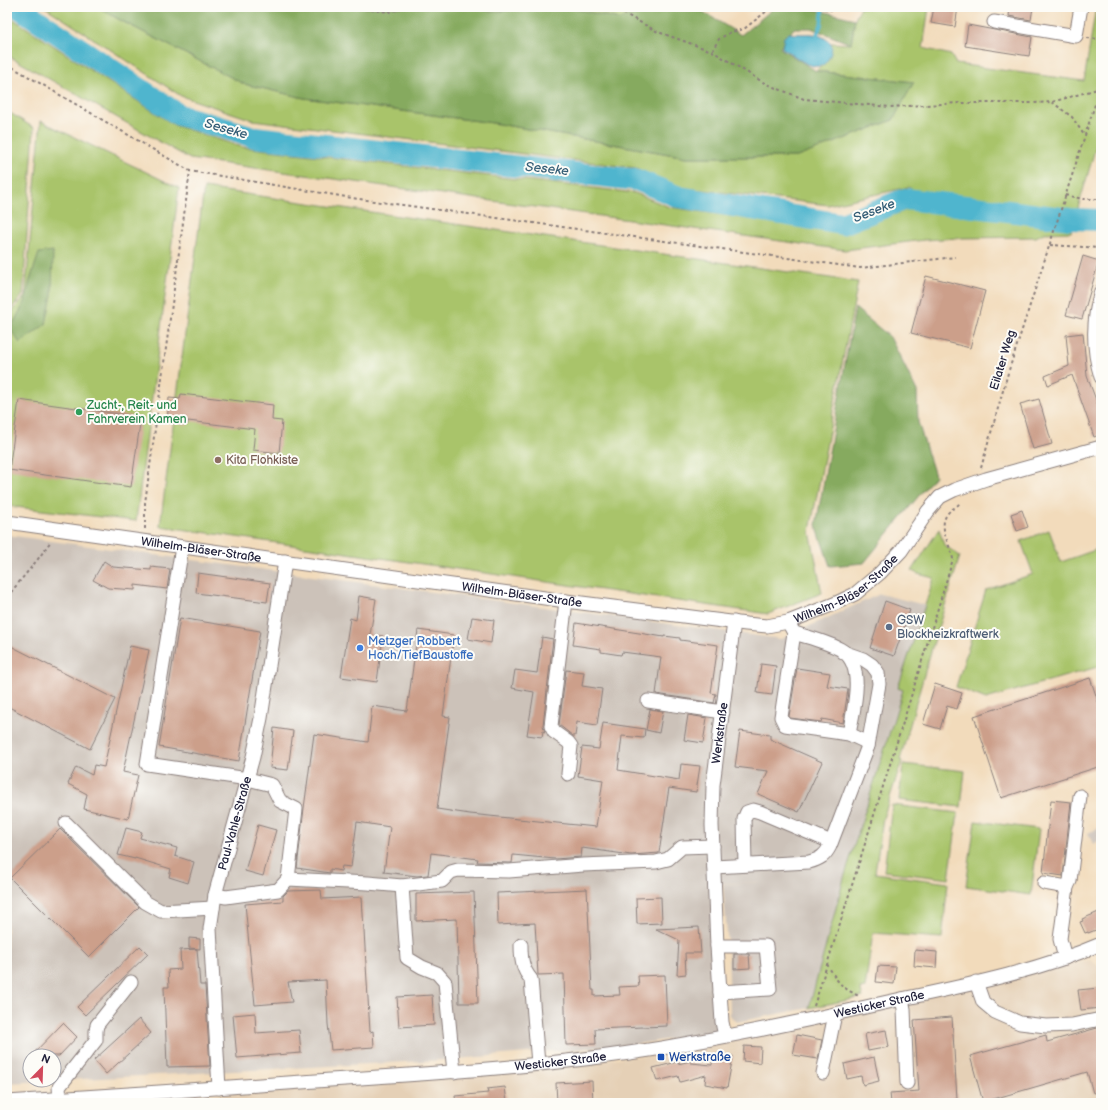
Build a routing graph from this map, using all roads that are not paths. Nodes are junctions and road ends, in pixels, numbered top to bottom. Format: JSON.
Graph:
{"nodes":[{"id":1,"x":1081,"y":7,"type":"edge"},
{"id":2,"x":994,"y":22,"type":"dead end"},
{"id":3,"x":1101,"y":291,"type":"edge"},
{"id":4,"x":1101,"y":377,"type":"edge"},
{"id":5,"x":1101,"y":447,"type":"edge"},
{"id":6,"x":7,"y":522,"type":"edge"},
{"id":7,"x":182,"y":547,"type":"junction"},
{"id":8,"x":285,"y":561,"type":"junction"},
{"id":9,"x":566,"y":600,"type":"junction"},
{"id":10,"x":734,"y":622,"type":"junction"},
{"id":11,"x":791,"y":628,"type":"junction"},
{"id":12,"x":844,"y":652,"type":"junction"},
{"id":13,"x":648,"y":701,"type":"dead end"},
{"id":14,"x":723,"y":712,"type":"junction"},
{"id":15,"x":849,"y":734,"type":"junction"},
{"id":16,"x":868,"y":746,"type":"junction"},
{"id":17,"x":568,"y":774,"type":"dead end"},
{"id":18,"x":248,"y":779,"type":"junction"},
{"id":19,"x":1080,"y":796,"type":"dead end"},
{"id":20,"x":66,"y":824,"type":"dead end"},
{"id":21,"x":831,"y":842,"type":"junction"},
{"id":22,"x":713,"y":846,"type":"junction"},
{"id":23,"x":745,"y":865,"type":"junction"},
{"id":24,"x":714,"y":867,"type":"junction"},
{"id":25,"x":288,"y":879,"type":"junction"},
{"id":26,"x":1044,"y":883,"type":"dead end"},
{"id":27,"x":402,"y":886,"type":"junction"},
{"id":28,"x":1067,"y":887,"type":"junction"},
{"id":29,"x":214,"y":901,"type":"junction"},
{"id":30,"x":1101,"y":944,"type":"edge"},
{"id":31,"x":520,"y":945,"type":"dead end"},
{"id":32,"x":717,"y":946,"type":"junction"},
{"id":33,"x":1065,"y":958,"type":"junction"},
{"id":34,"x":131,"y":982,"type":"dead end"},
{"id":35,"x":976,"y":982,"type":"junction"},
{"id":36,"x":720,"y":992,"type":"junction"},
{"id":37,"x":902,"y":999,"type":"junction"},
{"id":38,"x":835,"y":1014,"type":"junction"},
{"id":39,"x":1101,"y":1019,"type":"edge"},
{"id":40,"x":725,"y":1036,"type":"junction"},
{"id":41,"x":538,"y":1064,"type":"junction"},
{"id":42,"x":454,"y":1072,"type":"junction"},
{"id":43,"x":822,"y":1073,"type":"dead end"},
{"id":44,"x":907,"y":1083,"type":"dead end"},
{"id":45,"x":220,"y":1088,"type":"junction"},
{"id":46,"x":60,"y":1099,"type":"junction"},
{"id":47,"x":7,"y":1102,"type":"edge"}],
"edges":[{"from":1,"to":2,"type":"street"},
{"from":3,"to":4,"type":"street"},
{"from":5,"to":11,"type":"street","name":"Wilhelm-Bläser-Straße"},
{"from":6,"to":7,"type":"street","name":"Wilhelm-Bläser-Straße"},
{"from":7,"to":8,"type":"street","name":"Wilhelm-Bläser-Straße"},
{"from":7,"to":18,"type":"street"},
{"from":8,"to":9,"type":"street","name":"Wilhelm-Bläser-Straße"},
{"from":8,"to":18,"type":"street","name":"Paul-Vahle-Straße"},
{"from":9,"to":10,"type":"street","name":"Wilhelm-Bläser-Straße"},
{"from":9,"to":17,"type":"street"},
{"from":10,"to":11,"type":"street","name":"Wilhelm-Bläser-Straße"},
{"from":10,"to":14,"type":"street","name":"Werkstraße"},
{"from":11,"to":12,"type":"street"},
{"from":11,"to":15,"type":"street"},
{"from":12,"to":15,"type":"street"},
{"from":12,"to":16,"type":"street"},
{"from":13,"to":14,"type":"street"},
{"from":14,"to":22,"type":"street","name":"Werkstraße"},
{"from":15,"to":16,"type":"street"},
{"from":16,"to":21,"type":"street"},
{"from":18,"to":25,"type":"street"},
{"from":18,"to":29,"type":"street","name":"Paul-Vahle-Straße"},
{"from":19,"to":28,"type":"street"},
{"from":20,"to":29,"type":"street"},
{"from":21,"to":23,"type":"street"},
{"from":21,"to":23,"type":"street"},
{"from":22,"to":24,"type":"street","name":"Werkstraße"},
{"from":22,"to":27,"type":"street"},
{"from":23,"to":24,"type":"street"},
{"from":24,"to":32,"type":"street","name":"Werkstraße"},
{"from":25,"to":27,"type":"street"},
{"from":25,"to":29,"type":"street"},
{"from":26,"to":28,"type":"street"},
{"from":27,"to":42,"type":"street"},
{"from":28,"to":33,"type":"street"},
{"from":29,"to":45,"type":"street","name":"Paul-Vahle-Straße"},
{"from":30,"to":33,"type":"street","name":"Westicker Straße"},
{"from":31,"to":41,"type":"street"},
{"from":32,"to":36,"type":"street","name":"Werkstraße"},
{"from":32,"to":36,"type":"street"},
{"from":33,"to":35,"type":"street","name":"Westicker Straße"},
{"from":34,"to":46,"type":"street"},
{"from":35,"to":37,"type":"street","name":"Westicker Straße"},
{"from":35,"to":39,"type":"street"},
{"from":36,"to":40,"type":"street","name":"Werkstraße"},
{"from":37,"to":38,"type":"street","name":"Westicker Straße"},
{"from":37,"to":44,"type":"street"},
{"from":38,"to":40,"type":"street","name":"Westicker Straße"},
{"from":38,"to":43,"type":"street"},
{"from":40,"to":41,"type":"street","name":"Westicker Straße"},
{"from":41,"to":42,"type":"street","name":"Westicker Straße"},
{"from":42,"to":45,"type":"street","name":"Westicker Straße"},
{"from":45,"to":46,"type":"street","name":"Westicker Straße"},
{"from":46,"to":47,"type":"street","name":"Westicker Straße"}]}
